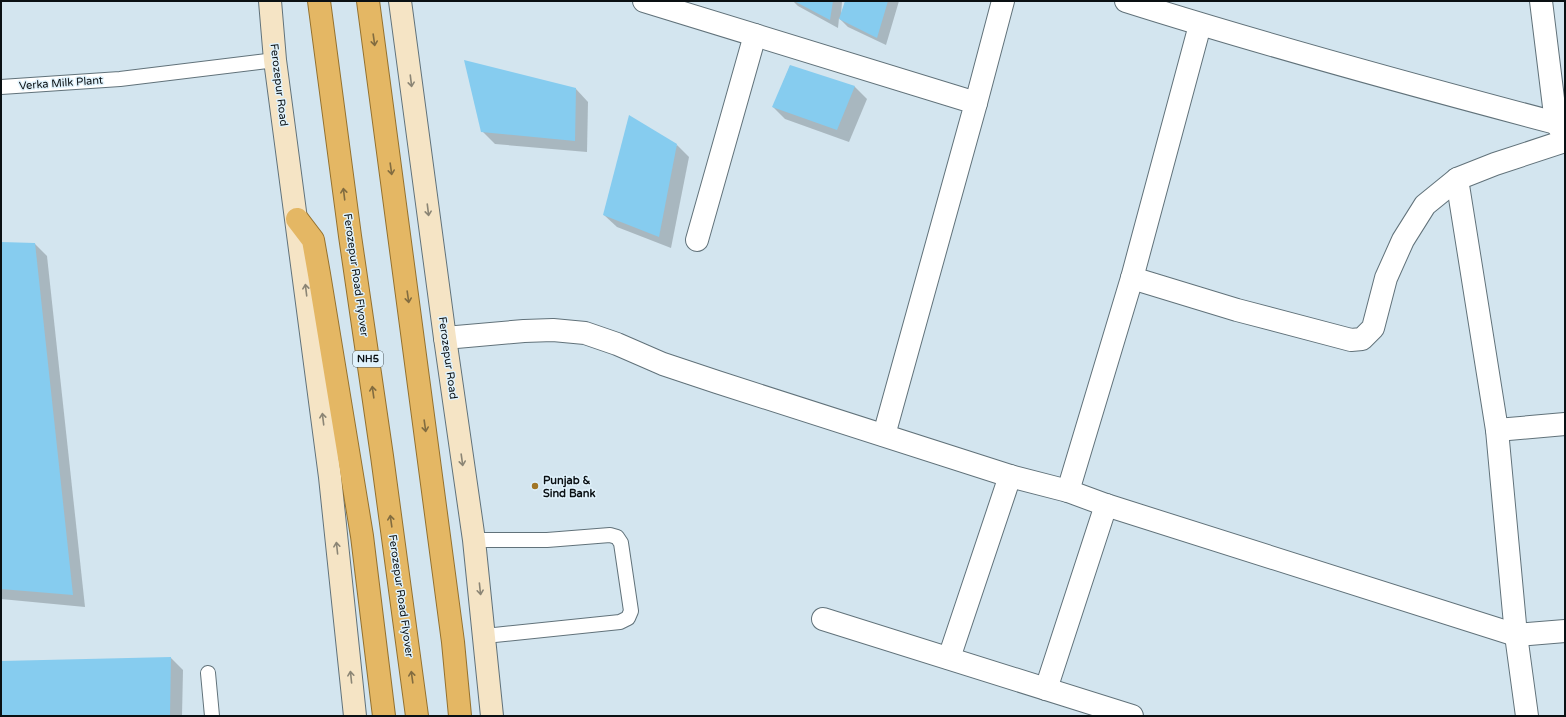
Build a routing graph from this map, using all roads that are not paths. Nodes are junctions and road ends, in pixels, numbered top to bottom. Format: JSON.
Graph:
{"nodes":[{"id":1,"x":270,"y":1,"type":"edge"},
{"id":2,"x":319,"y":1,"type":"edge"},
{"id":3,"x":368,"y":1,"type":"edge"},
{"id":4,"x":400,"y":1,"type":"edge"},
{"id":5,"x":644,"y":1,"type":"edge"},
{"id":6,"x":1003,"y":1,"type":"edge"},
{"id":7,"x":1126,"y":1,"type":"edge"},
{"id":8,"x":1541,"y":1,"type":"edge"},
{"id":9,"x":1200,"y":25,"type":"junction"},
{"id":10,"x":755,"y":35,"type":"junction"},
{"id":11,"x":275,"y":60,"type":"junction"},
{"id":12,"x":1,"y":88,"type":"edge"},
{"id":13,"x":976,"y":103,"type":"junction"},
{"id":14,"x":1562,"y":133,"type":"edge"},
{"id":15,"x":1457,"y":179,"type":"junction"},
{"id":16,"x":297,"y":219,"type":"junction"},
{"id":17,"x":697,"y":240,"type":"dead end"},
{"id":18,"x":1132,"y":278,"type":"junction"},
{"id":19,"x":445,"y":338,"type":"junction"},
{"id":20,"x":1565,"y":424,"type":"edge"},
{"id":21,"x":1497,"y":430,"type":"junction"},
{"id":22,"x":884,"y":435,"type":"junction"},
{"id":23,"x":1010,"y":476,"type":"junction"},
{"id":24,"x":1068,"y":492,"type":"junction"},
{"id":25,"x":1106,"y":505,"type":"junction"},
{"id":26,"x":474,"y":540,"type":"junction"},
{"id":27,"x":823,"y":619,"type":"dead end"},
{"id":28,"x":1565,"y":631,"type":"edge"},
{"id":29,"x":1516,"y":635,"type":"junction"},
{"id":30,"x":485,"y":636,"type":"junction"},
{"id":31,"x":949,"y":658,"type":"junction"},
{"id":32,"x":208,"y":672,"type":"dead end"},
{"id":33,"x":1046,"y":689,"type":"junction"},
{"id":34,"x":212,"y":716,"type":"edge"},
{"id":35,"x":355,"y":716,"type":"edge"},
{"id":36,"x":384,"y":716,"type":"edge"},
{"id":37,"x":417,"y":716,"type":"edge"},
{"id":38,"x":460,"y":716,"type":"edge"},
{"id":39,"x":492,"y":716,"type":"edge"},
{"id":40,"x":1132,"y":716,"type":"edge"},
{"id":41,"x":1526,"y":716,"type":"edge"}],
"edges":[{"from":1,"to":11,"type":"main road","name":"Ferozepur Road"},
{"from":37,"to":2,"type":"highway","name":"Ferozepur Road Flyover","number":"NH5","one_way":true},
{"from":3,"to":38,"type":"highway","one_way":true},
{"from":4,"to":19,"type":"main road","name":"Ferozepur Road","one_way":true},
{"from":5,"to":10,"type":"street"},
{"from":6,"to":13,"type":"street"},
{"from":7,"to":9,"type":"street"},
{"from":8,"to":14,"type":"street"},
{"from":9,"to":14,"type":"street"},
{"from":9,"to":18,"type":"street"},
{"from":10,"to":13,"type":"street"},
{"from":10,"to":17,"type":"street"},
{"from":11,"to":12,"type":"lane","name":"Verka Milk Plant"},
{"from":11,"to":16,"type":"main road","name":"Ferozepur Road"},
{"from":13,"to":22,"type":"street"},
{"from":14,"to":15,"type":"street"},
{"from":15,"to":18,"type":"street"},
{"from":15,"to":21,"type":"street"},
{"from":35,"to":16,"type":"main road","name":"Ferozepur Road","one_way":true},
{"from":16,"to":36,"type":"highway"},
{"from":18,"to":24,"type":"street"},
{"from":19,"to":22,"type":"street"},
{"from":19,"to":26,"type":"main road","name":"Ferozepur Road","one_way":true},
{"from":20,"to":21,"type":"street"},
{"from":21,"to":29,"type":"street"},
{"from":22,"to":23,"type":"street"},
{"from":23,"to":24,"type":"street"},
{"from":23,"to":31,"type":"street"},
{"from":24,"to":25,"type":"street"},
{"from":25,"to":29,"type":"street"},
{"from":25,"to":33,"type":"street"},
{"from":26,"to":30,"type":"main road","name":"Ferozepur Road","one_way":true},
{"from":26,"to":30,"type":"lane"},
{"from":27,"to":31,"type":"street"},
{"from":28,"to":29,"type":"street"},
{"from":29,"to":41,"type":"street"},
{"from":30,"to":39,"type":"main road","name":"Ferozepur Road"},
{"from":31,"to":33,"type":"street"},
{"from":32,"to":34,"type":"lane"},
{"from":33,"to":40,"type":"street"}]}
